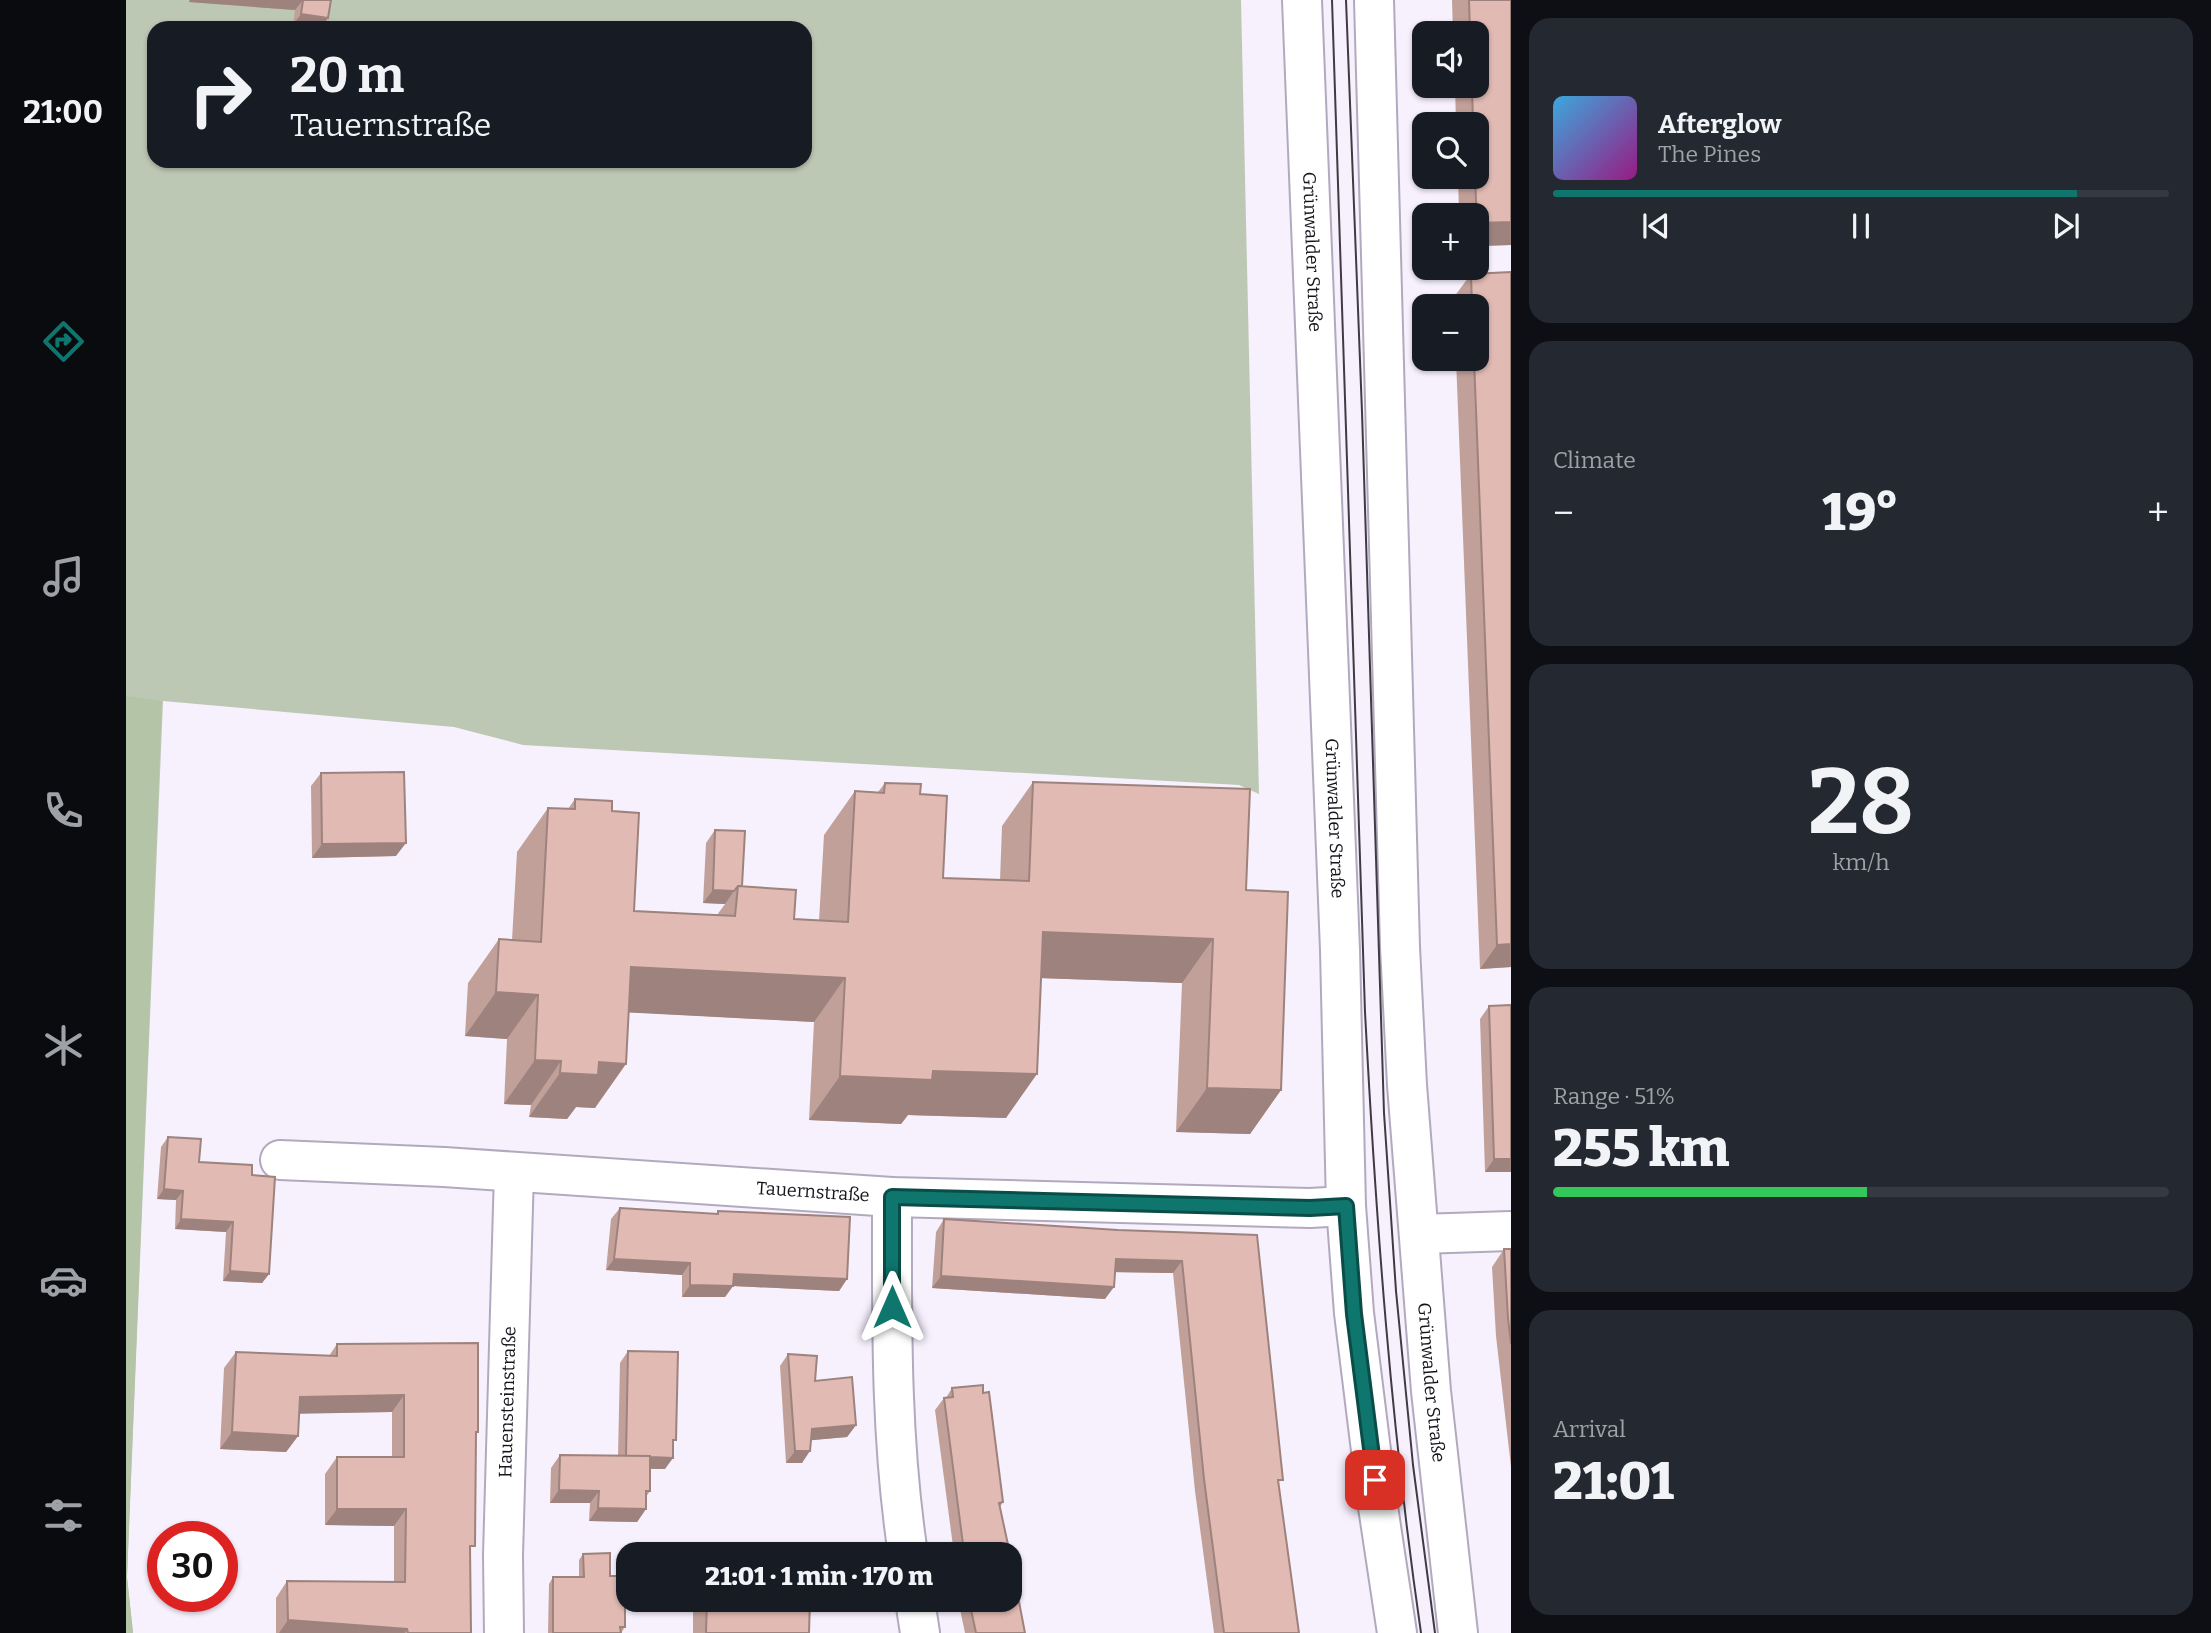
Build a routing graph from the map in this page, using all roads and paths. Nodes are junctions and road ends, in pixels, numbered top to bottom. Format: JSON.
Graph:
{"nodes":[{"id":1,"x":1302,"y":0,"type":"edge"},
{"id":2,"x":1374,"y":0,"type":"edge"},
{"id":3,"x":280,"y":1160,"type":"dead end"},
{"id":4,"x":514,"y":1172,"type":"junction"},
{"id":5,"x":892,"y":1197,"type":"junction"},
{"id":6,"x":1346,"y":1206,"type":"junction"},
{"id":7,"x":1511,"y":1231,"type":"edge"},
{"id":8,"x":1420,"y":1234,"type":"junction"},
{"id":9,"x":906,"y":1542,"type":"edge"},
{"id":10,"x":917,"y":1612,"type":"edge"},
{"id":11,"x":504,"y":1633,"type":"edge"},
{"id":12,"x":920,"y":1633,"type":"edge"},
{"id":13,"x":1397,"y":1633,"type":"edge"},
{"id":14,"x":1458,"y":1633,"type":"edge"}],
"edges":[{"from":1,"to":6,"type":"main road","name":"Grünwalder Straße"},
{"from":2,"to":8,"type":"main road","name":"Grünwalder Straße"},
{"from":3,"to":4,"type":"main road","name":"Tauernstraße"},
{"from":4,"to":5,"type":"main road","name":"Tauernstraße"},
{"from":4,"to":11,"type":"main road","name":"Hauensteinstraße"},
{"from":5,"to":6,"type":"main road","name":"Tauernstraße"},
{"from":5,"to":9,"type":"main road"},
{"from":6,"to":13,"type":"main road","name":"Grünwalder Straße"},
{"from":7,"to":8,"type":"main road"},
{"from":8,"to":14,"type":"main road","name":"Grünwalder Straße"},
{"from":10,"to":12,"type":"main road"}]}
